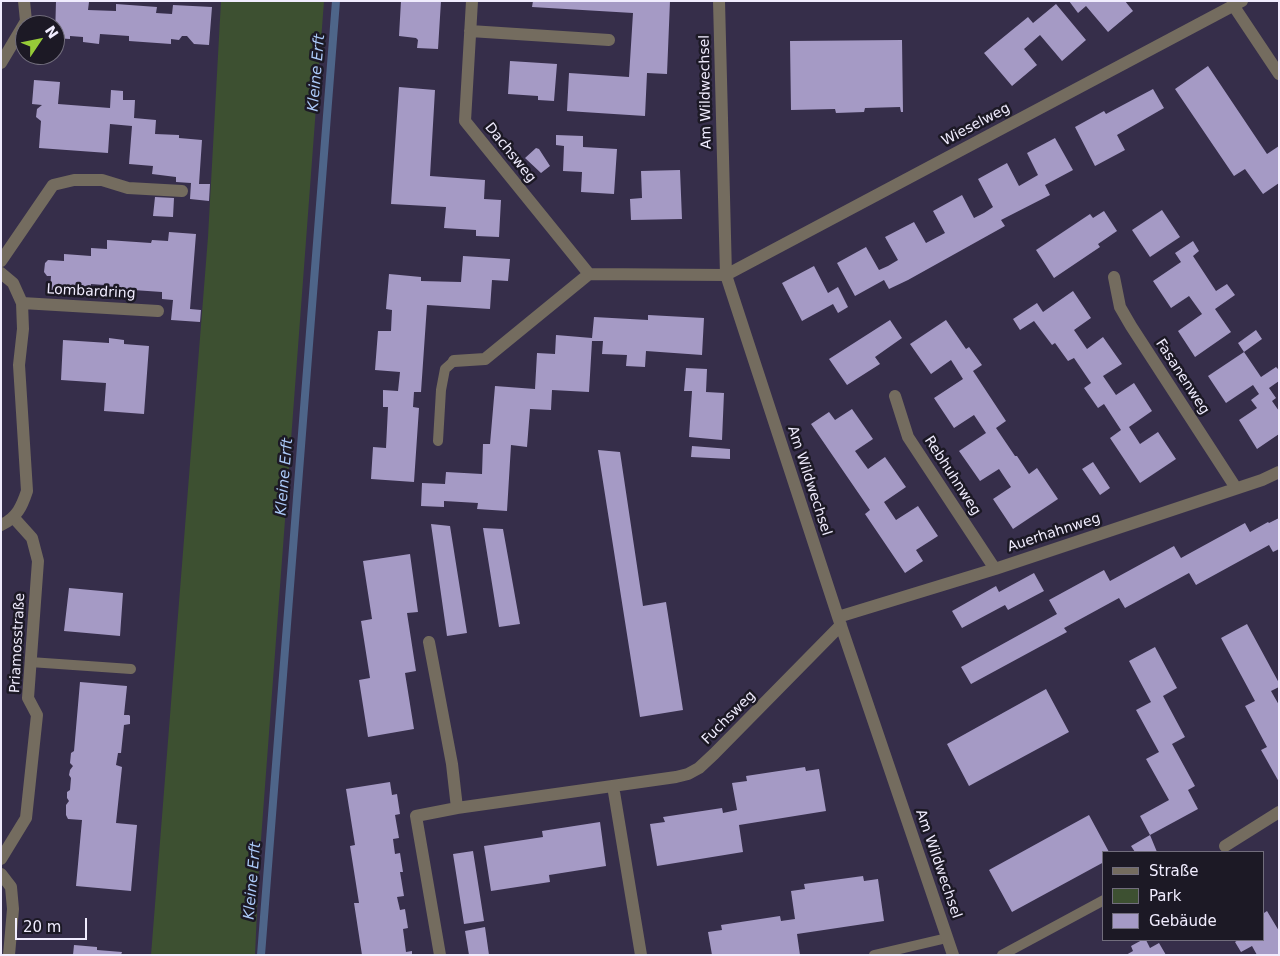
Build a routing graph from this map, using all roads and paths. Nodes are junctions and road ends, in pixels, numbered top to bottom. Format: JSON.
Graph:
{"nodes":[{"id":1,"x":24,"y":1,"type":"edge"},
{"id":2,"x":472,"y":1,"type":"edge"},
{"id":3,"x":719,"y":1,"type":"edge"},
{"id":4,"x":1237,"y":3,"type":"edge"},
{"id":5,"x":470,"y":31,"type":"junction"},
{"id":6,"x":610,"y":40,"type":"dead end"},
{"id":7,"x":1,"y":63,"type":"edge"},
{"id":8,"x":1279,"y":74,"type":"edge"},
{"id":9,"x":182,"y":191,"type":"dead end"},
{"id":10,"x":1,"y":261,"type":"edge"},
{"id":11,"x":1,"y":273,"type":"edge"},
{"id":12,"x":589,"y":274,"type":"junction"},
{"id":13,"x":726,"y":275,"type":"junction"},
{"id":14,"x":1114,"y":277,"type":"dead end"},
{"id":15,"x":22,"y":303,"type":"junction"},
{"id":16,"x":158,"y":311,"type":"dead end"},
{"id":17,"x":454,"y":361,"type":"joint"},
{"id":18,"x":895,"y":396,"type":"dead end"},
{"id":19,"x":438,"y":441,"type":"dead end"},
{"id":20,"x":1279,"y":472,"type":"edge"},
{"id":21,"x":1236,"y":488,"type":"junction"},
{"id":22,"x":14,"y":518,"type":"junction"},
{"id":23,"x":1,"y":525,"type":"edge"},
{"id":24,"x":995,"y":569,"type":"junction"},
{"id":25,"x":839,"y":621,"type":"junction"},
{"id":26,"x":429,"y":642,"type":"dead end"},
{"id":27,"x":30,"y":662,"type":"junction"},
{"id":28,"x":131,"y":669,"type":"dead end"},
{"id":29,"x":613,"y":786,"type":"junction"},
{"id":30,"x":457,"y":808,"type":"junction"},
{"id":31,"x":1279,"y":812,"type":"edge"},
{"id":32,"x":1225,"y":846,"type":"dead end"},
{"id":33,"x":1,"y":858,"type":"edge"},
{"id":34,"x":1,"y":874,"type":"edge"},
{"id":35,"x":1102,"y":901,"type":"edge"},
{"id":36,"x":947,"y":938,"type":"junction"},
{"id":37,"x":9,"y":955,"type":"edge"},
{"id":38,"x":440,"y":955,"type":"edge"},
{"id":39,"x":642,"y":955,"type":"edge"},
{"id":40,"x":874,"y":955,"type":"edge"},
{"id":41,"x":953,"y":955,"type":"edge"},
{"id":42,"x":1002,"y":955,"type":"edge"}],
"edges":[{"from":1,"to":7,"type":"street"},
{"from":2,"to":5,"type":"street","name":"Dachsweg"},
{"from":3,"to":13,"type":"street","name":"Am Wildwechsel"},
{"from":4,"to":8,"type":"street"},
{"from":4,"to":13,"type":"street","name":"Wieselweg"},
{"from":5,"to":6,"type":"street"},
{"from":5,"to":12,"type":"street","name":"Dachsweg"},
{"from":9,"to":10,"type":"street"},
{"from":11,"to":15,"type":"street"},
{"from":12,"to":13,"type":"street"},
{"from":12,"to":17,"type":"street"},
{"from":13,"to":25,"type":"street","name":"Am Wildwechsel"},
{"from":14,"to":21,"type":"street","name":"Fasanenweg"},
{"from":15,"to":16,"type":"street","name":"Lombardring"},
{"from":15,"to":22,"type":"street"},
{"from":17,"to":19,"type":"lane"},
{"from":18,"to":24,"type":"street","name":"Rebhuhnweg"},
{"from":20,"to":21,"type":"street","name":"Auerhahnweg"},
{"from":21,"to":24,"type":"street","name":"Auerhahnweg"},
{"from":22,"to":23,"type":"street"},
{"from":22,"to":27,"type":"street","name":"Priamosstraße"},
{"from":24,"to":25,"type":"street","name":"Auerhahnweg"},
{"from":25,"to":29,"type":"street","name":"Fuchsweg"},
{"from":25,"to":36,"type":"street","name":"Am Wildwechsel"},
{"from":26,"to":30,"type":"street"},
{"from":27,"to":28,"type":"lane"},
{"from":27,"to":33,"type":"street","name":"Priamosstraße"},
{"from":29,"to":30,"type":"street","name":"Fuchsweg"},
{"from":29,"to":39,"type":"street"},
{"from":30,"to":38,"type":"street","name":"Fuchsweg"},
{"from":31,"to":32,"type":"street"},
{"from":34,"to":37,"type":"street"},
{"from":35,"to":42,"type":"lane"},
{"from":36,"to":40,"type":"lane"},
{"from":36,"to":41,"type":"street","name":"Am Wildwechsel"}]}
